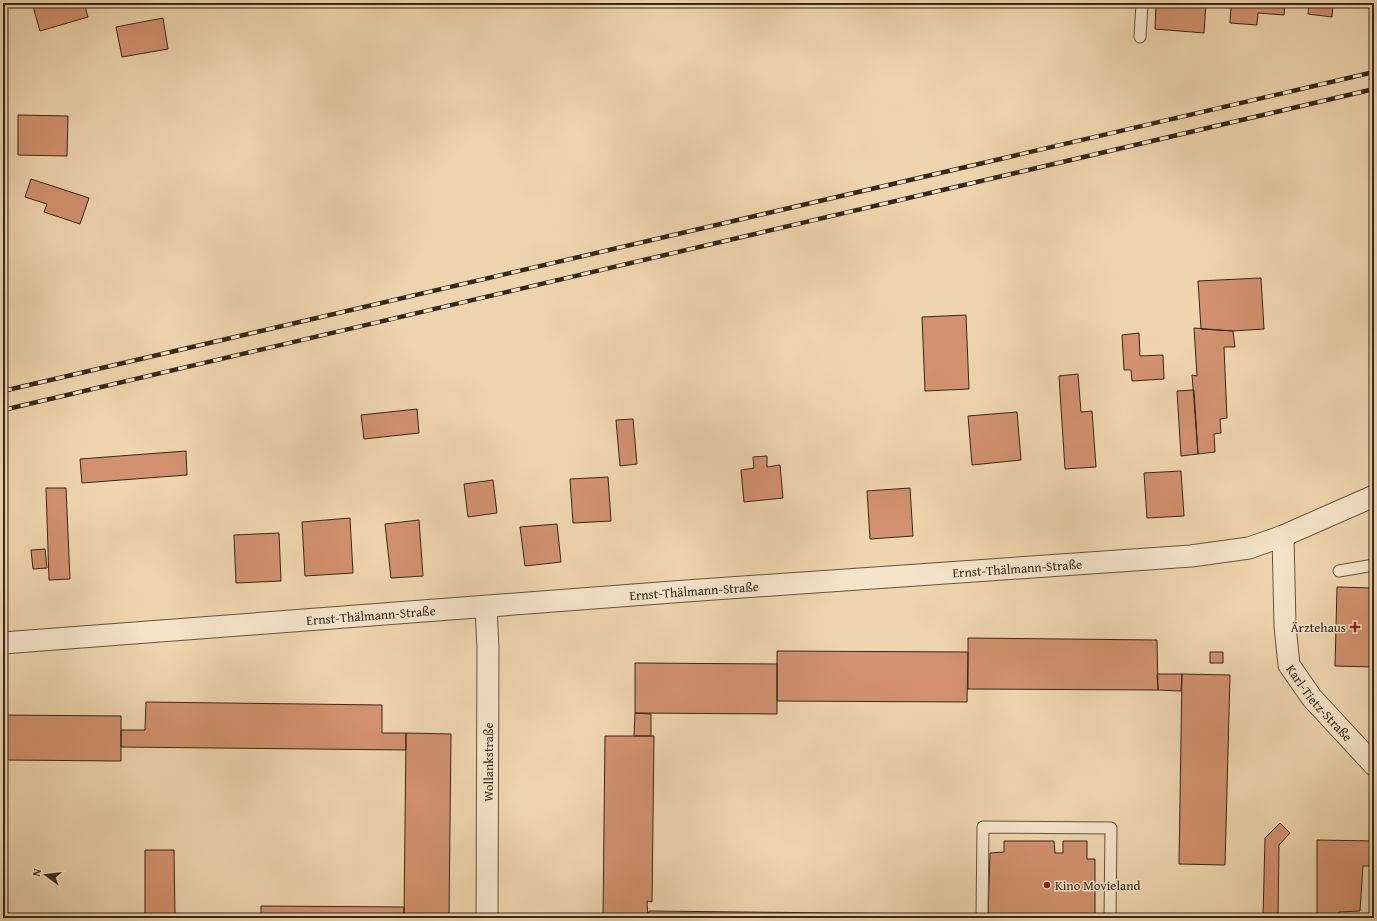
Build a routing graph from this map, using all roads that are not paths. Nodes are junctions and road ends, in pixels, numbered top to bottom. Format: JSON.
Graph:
{"nodes":[{"id":1,"x":1142,"y":3,"type":"edge"},
{"id":2,"x":1140,"y":37,"type":"dead end"},
{"id":3,"x":1374,"y":496,"type":"edge"},
{"id":4,"x":1283,"y":536,"type":"junction"},
{"id":5,"x":1374,"y":565,"type":"edge"},
{"id":6,"x":1339,"y":571,"type":"dead end"},
{"id":7,"x":486,"y":607,"type":"junction"},
{"id":8,"x":3,"y":643,"type":"edge"},
{"id":9,"x":1374,"y":764,"type":"edge"},
{"id":10,"x":487,"y":918,"type":"edge"},
{"id":11,"x":982,"y":918,"type":"edge"},
{"id":12,"x":1110,"y":918,"type":"edge"}],
"edges":[{"from":1,"to":2,"type":"lane"},
{"from":3,"to":4,"type":"street","name":"Ernst-Thälmann-Straße"},
{"from":4,"to":7,"type":"street","name":"Ernst-Thälmann-Straße"},
{"from":4,"to":9,"type":"street","name":"Karl-Tietz-Straße"},
{"from":5,"to":6,"type":"lane"},
{"from":7,"to":8,"type":"street","name":"Ernst-Thälmann-Straße"},
{"from":7,"to":10,"type":"street","name":"Wollankstraße"},
{"from":11,"to":12,"type":"lane"}]}
